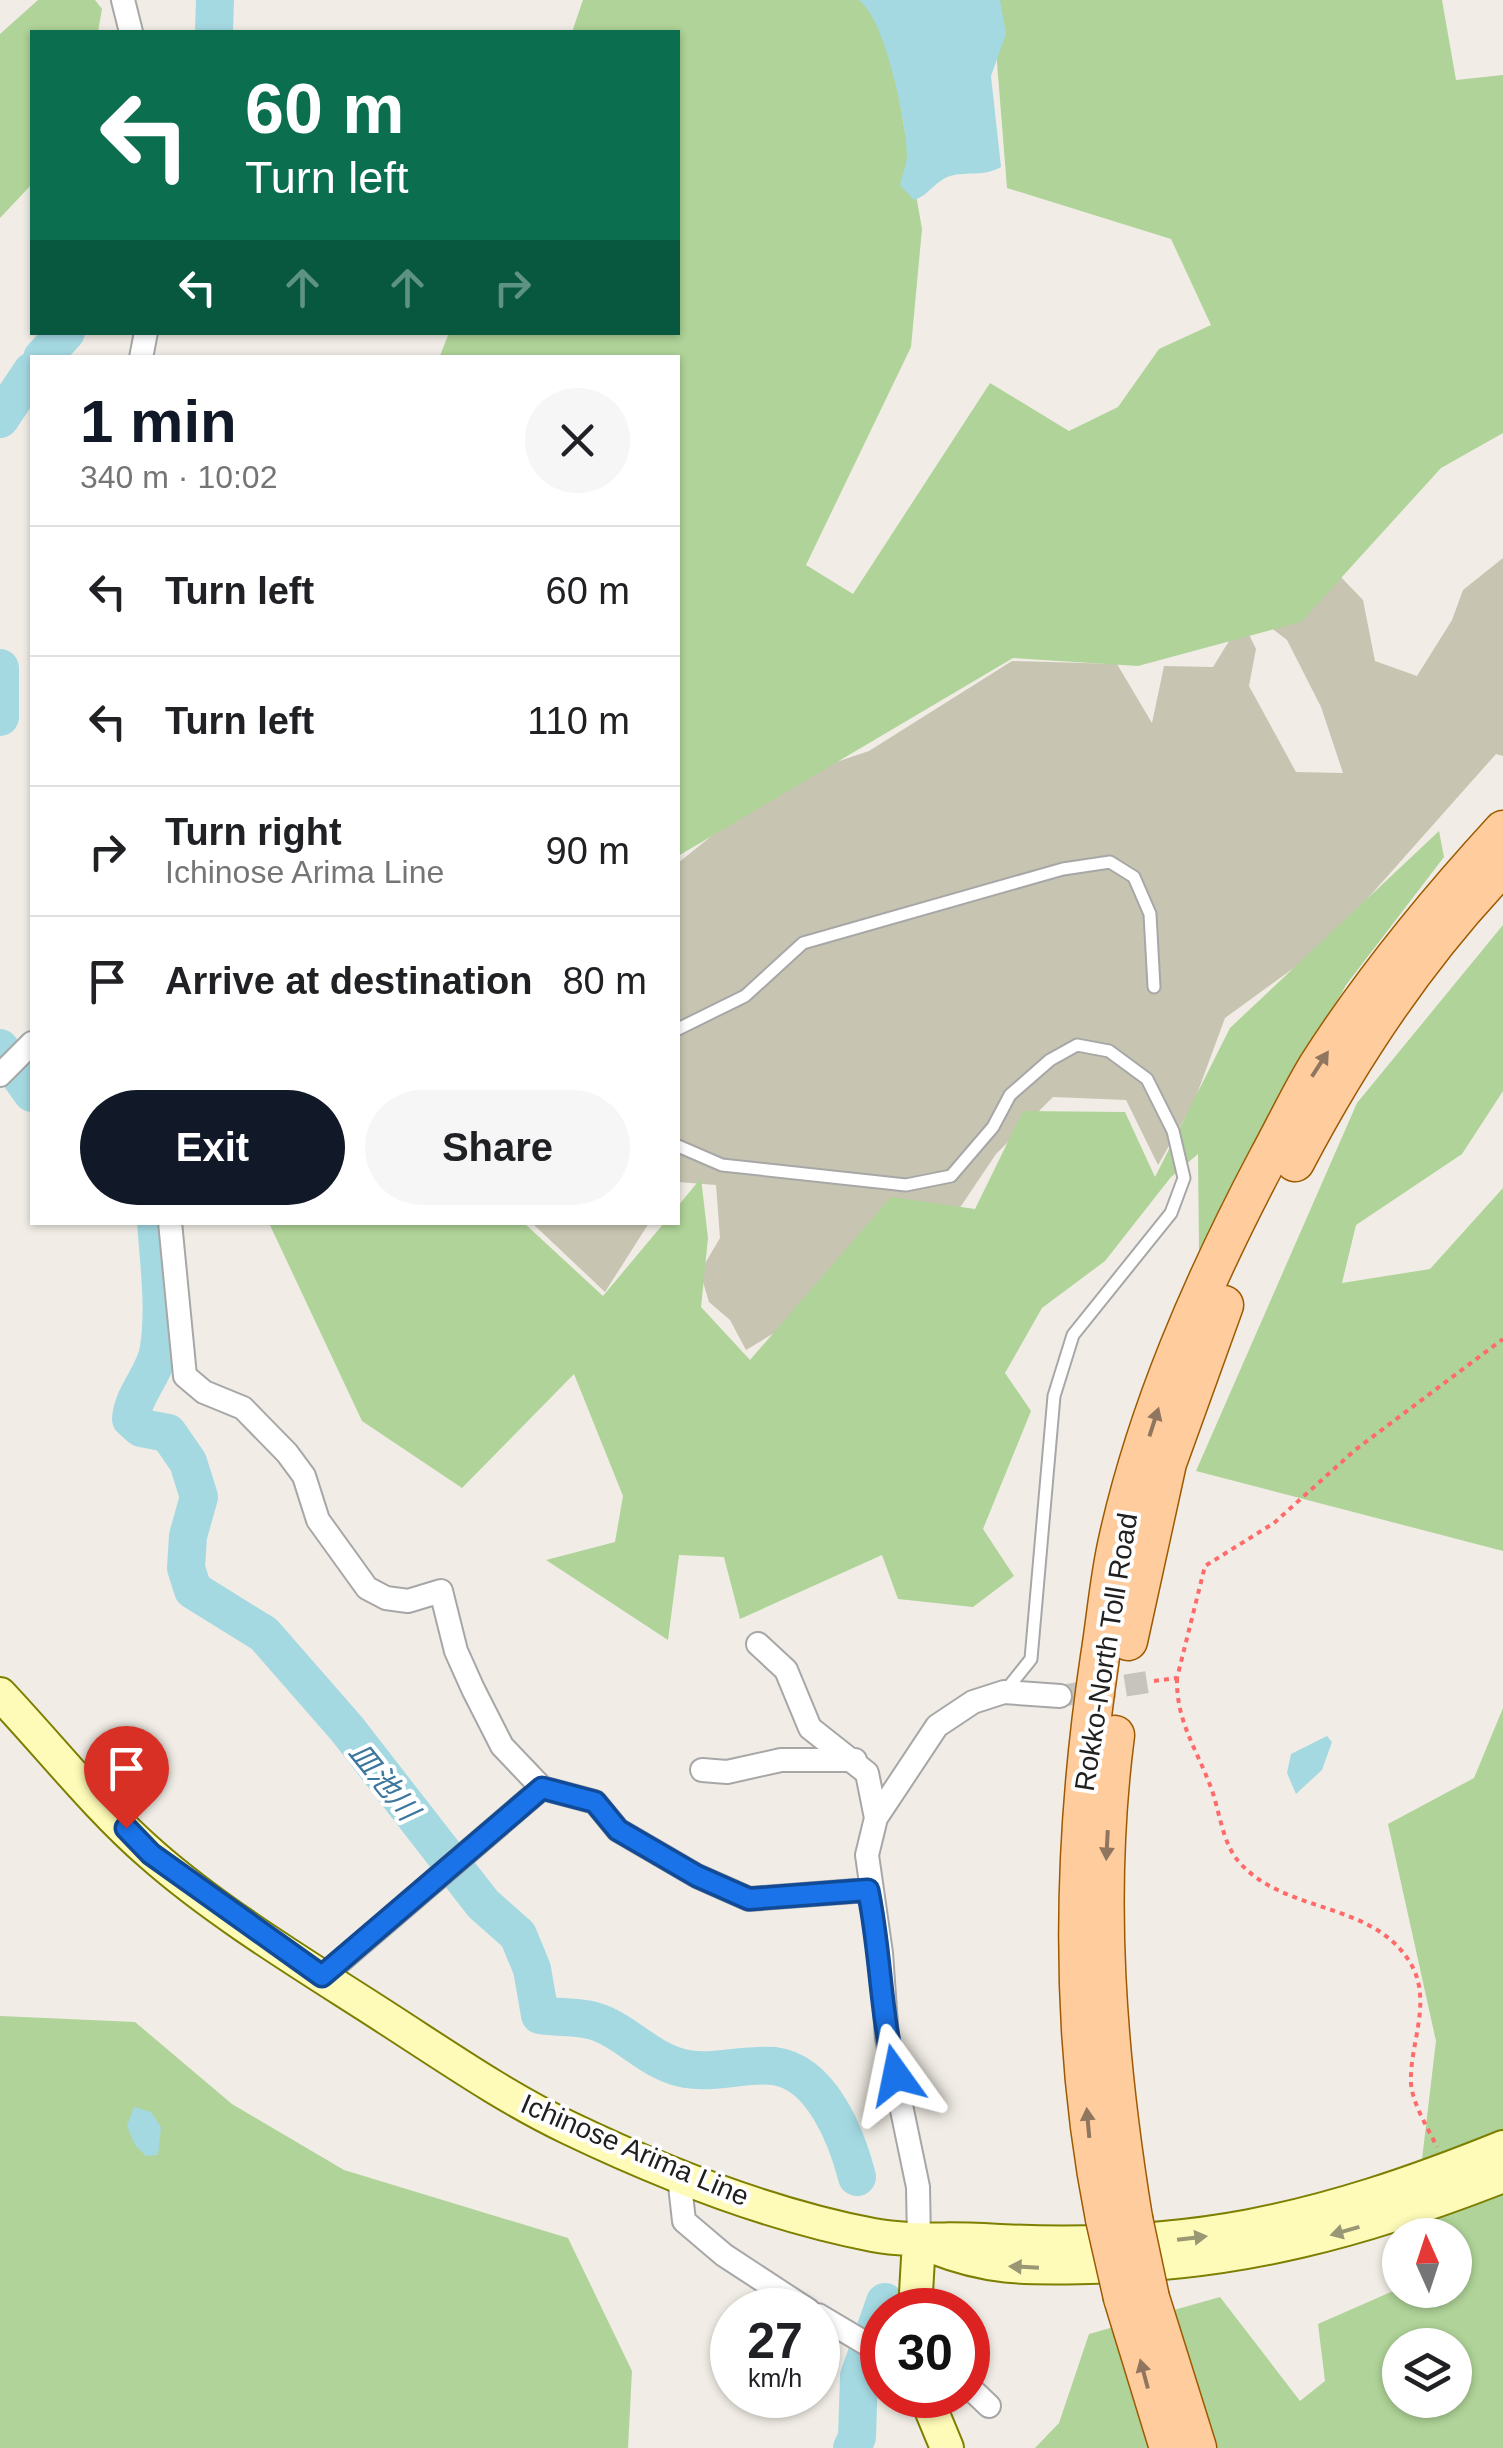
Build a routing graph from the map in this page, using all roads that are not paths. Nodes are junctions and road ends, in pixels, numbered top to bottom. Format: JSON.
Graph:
{"nodes":[{"id":1,"x":123,"y":0,"type":"edge"},
{"id":2,"x":130,"y":30,"type":"edge"},
{"id":3,"x":1503,"y":830,"type":"edge"},
{"id":4,"x":1503,"y":866,"type":"edge"},
{"id":5,"x":1154,"y":988,"type":"dead end"},
{"id":6,"x":680,"y":1028,"type":"edge"},
{"id":7,"x":26,"y":1058,"type":"edge"},
{"id":8,"x":0,"y":1074,"type":"edge"},
{"id":9,"x":680,"y":1147,"type":"edge"},
{"id":10,"x":170,"y":1225,"type":"edge"},
{"id":11,"x":758,"y":1644,"type":"dead end"},
{"id":12,"x":1004,"y":1692,"type":"junction"},
{"id":13,"x":0,"y":1694,"type":"edge"},
{"id":14,"x":1060,"y":1696,"type":"tunnel mouth"},
{"id":15,"x":855,"y":1760,"type":"junction"},
{"id":16,"x":702,"y":1770,"type":"dead end"},
{"id":17,"x":542,"y":1788,"type":"junction"},
{"id":18,"x":876,"y":1818,"type":"junction"},
{"id":19,"x":868,"y":1890,"type":"junction"},
{"id":20,"x":322,"y":1976,"type":"junction"},
{"id":21,"x":1503,"y":2147,"type":"edge"},
{"id":22,"x":680,"y":2176,"type":"junction"},
{"id":23,"x":1503,"y":2176,"type":"edge"},
{"id":24,"x":1118,"y":2218,"type":"junction"},
{"id":25,"x":920,"y":2241,"type":"junction"},
{"id":26,"x":774,"y":2288,"type":"edge"},
{"id":27,"x":917,"y":2288,"type":"edge"},
{"id":28,"x":1137,"y":2298,"type":"junction"},
{"id":29,"x":935,"y":2418,"type":"edge"},
{"id":30,"x":947,"y":2448,"type":"edge"},
{"id":31,"x":1169,"y":2448,"type":"edge"},
{"id":32,"x":1197,"y":2448,"type":"edge"}],
"edges":[{"from":1,"to":2,"type":"street"},
{"from":24,"to":3,"type":"main road","name":"Rokko-North Toll Road","one_way":true},
{"from":4,"to":24,"type":"main road","name":"Rokko-North Toll Road","one_way":true},
{"from":5,"to":6,"type":"lane"},
{"from":7,"to":8,"type":"street"},
{"from":9,"to":12,"type":"lane"},
{"from":10,"to":17,"type":"street"},
{"from":11,"to":15,"type":"street"},
{"from":12,"to":14,"type":"street"},
{"from":12,"to":18,"type":"street"},
{"from":13,"to":20,"type":"main road","name":"Ichinose Arima Line"},
{"from":15,"to":16,"type":"street"},
{"from":15,"to":18,"type":"street"},
{"from":17,"to":19,"type":"street"},
{"from":17,"to":20,"type":"street"},
{"from":18,"to":19,"type":"street"},
{"from":19,"to":25,"type":"street"},
{"from":20,"to":22,"type":"main road","name":"Ichinose Arima Line"},
{"from":25,"to":21,"type":"main road","one_way":true},
{"from":22,"to":25,"type":"main road","name":"Ichinose Arima Line"},
{"from":22,"to":26,"type":"street"},
{"from":23,"to":25,"type":"main road","one_way":true},
{"from":24,"to":28,"type":"main road","name":"Rokko-North Toll Road","bridge":true},
{"from":25,"to":27,"type":"main road"},
{"from":31,"to":28,"type":"main road","name":"Rokko-North Toll Road","one_way":true},
{"from":28,"to":32,"type":"main road","name":"Rokko-North Toll Road"},
{"from":29,"to":30,"type":"main road"}]}
